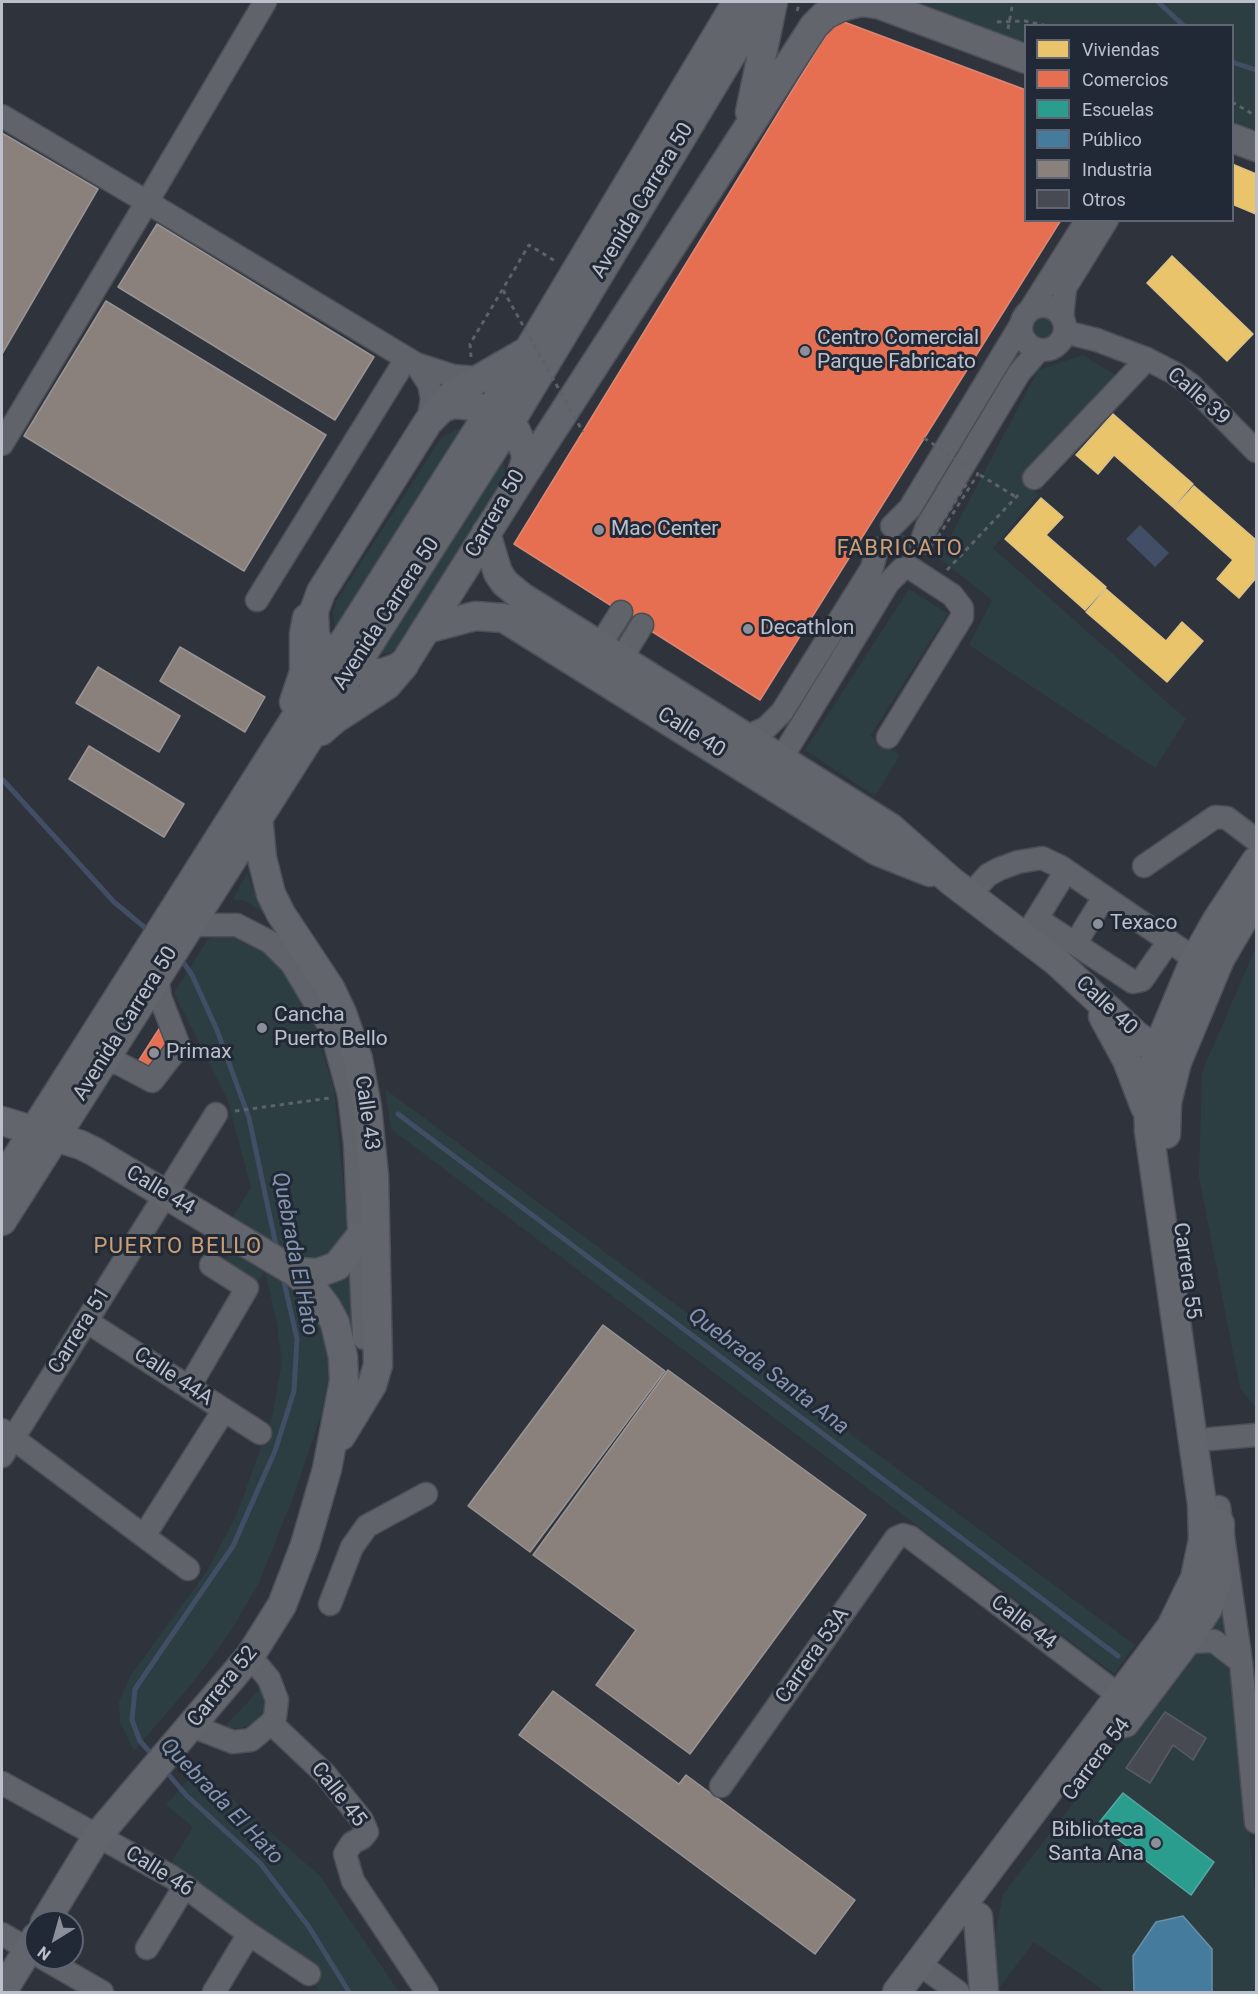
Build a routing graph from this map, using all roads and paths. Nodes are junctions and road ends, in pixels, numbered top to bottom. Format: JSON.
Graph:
{"nodes":[{"id":1,"x":265,"y":2,"type":"edge"},
{"id":2,"x":737,"y":2,"type":"edge"},
{"id":3,"x":763,"y":2,"type":"edge"},
{"id":4,"x":773,"y":2,"type":"edge"},
{"id":5,"x":990,"y":22,"type":"dead end"},
{"id":6,"x":1038,"y":24,"type":"edge"},
{"id":7,"x":1024,"y":58,"type":"edge"},
{"id":8,"x":1234,"y":103,"type":"edge"},
{"id":9,"x":2,"y":116,"type":"edge"},
{"id":10,"x":1257,"y":116,"type":"edge"},
{"id":11,"x":745,"y":132,"type":"junction"},
{"id":12,"x":1234,"y":138,"type":"edge"},
{"id":13,"x":1257,"y":147,"type":"edge"},
{"id":14,"x":147,"y":202,"type":"junction"},
{"id":15,"x":1086,"y":222,"type":"edge"},
{"id":16,"x":1106,"y":222,"type":"edge"},
{"id":17,"x":557,"y":262,"type":"dead end"},
{"id":18,"x":503,"y":290,"type":"junction"},
{"id":19,"x":1026,"y":316,"type":"junction"},
{"id":20,"x":1064,"y":325,"type":"junction"},
{"id":21,"x":1039,"y":350,"type":"junction"},
{"id":22,"x":537,"y":357,"type":"junction"},
{"id":23,"x":1147,"y":358,"type":"junction"},
{"id":24,"x":411,"y":362,"type":"junction"},
{"id":25,"x":475,"y":370,"type":"junction"},
{"id":26,"x":499,"y":418,"type":"junction"},
{"id":27,"x":428,"y":422,"type":"junction"},
{"id":28,"x":583,"y":432,"type":"dead end"},
{"id":29,"x":924,"y":438,"type":"dead end"},
{"id":30,"x":2,"y":444,"type":"edge"},
{"id":31,"x":1257,"y":451,"type":"edge"},
{"id":32,"x":978,"y":474,"type":"junction"},
{"id":33,"x":1034,"y":478,"type":"joint"},
{"id":34,"x":520,"y":480,"type":"junction"},
{"id":35,"x":969,"y":480,"type":"dead end"},
{"id":36,"x":1016,"y":497,"type":"junction"},
{"id":37,"x":892,"y":526,"type":"junction"},
{"id":38,"x":486,"y":533,"type":"junction"},
{"id":39,"x":921,"y":543,"type":"junction"},
{"id":40,"x":877,"y":549,"type":"junction"},
{"id":41,"x":905,"y":568,"type":"junction"},
{"id":42,"x":934,"y":583,"type":"junction"},
{"id":43,"x":321,"y":592,"type":"junction"},
{"id":44,"x":257,"y":600,"type":"dead end"},
{"id":45,"x":621,"y":612,"type":"dead end"},
{"id":46,"x":642,"y":625,"type":"dead end"},
{"id":47,"x":426,"y":629,"type":"junction"},
{"id":48,"x":610,"y":652,"type":"junction"},
{"id":49,"x":411,"y":653,"type":"junction"},
{"id":50,"x":343,"y":663,"type":"junction"},
{"id":51,"x":746,"y":737,"type":"junction"},
{"id":52,"x":888,"y":737,"type":"dead end"},
{"id":53,"x":283,"y":756,"type":"junction"},
{"id":54,"x":781,"y":759,"type":"junction"},
{"id":55,"x":757,"y":775,"type":"junction"},
{"id":56,"x":258,"y":816,"type":"junction"},
{"id":57,"x":1257,"y":840,"type":"edge"},
{"id":58,"x":1257,"y":861,"type":"edge"},
{"id":59,"x":1144,"y":866,"type":"dead end"},
{"id":60,"x":1066,"y":871,"type":"junction"},
{"id":61,"x":960,"y":888,"type":"junction"},
{"id":62,"x":1104,"y":897,"type":"junction"},
{"id":63,"x":1257,"y":898,"type":"edge"},
{"id":64,"x":178,"y":926,"type":"junction"},
{"id":65,"x":1031,"y":928,"type":"junction"},
{"id":66,"x":1169,"y":941,"type":"junction"},
{"id":67,"x":1083,"y":949,"type":"junction"},
{"id":68,"x":1195,"y":959,"type":"junction"},
{"id":69,"x":148,"y":969,"type":"junction"},
{"id":70,"x":1082,"y":984,"type":"junction"},
{"id":71,"x":1178,"y":1000,"type":"junction"},
{"id":72,"x":1167,"y":1056,"type":"junction"},
{"id":73,"x":102,"y":1063,"type":"junction"},
{"id":74,"x":340,"y":1097,"type":"dead end"},
{"id":75,"x":222,"y":1113,"type":"joint"},
{"id":76,"x":1148,"y":1114,"type":"junction"},
{"id":77,"x":2,"y":1121,"type":"edge"},
{"id":78,"x":44,"y":1134,"type":"junction"},
{"id":79,"x":2,"y":1181,"type":"edge"},
{"id":80,"x":165,"y":1194,"type":"junction"},
{"id":81,"x":2,"y":1221,"type":"edge"},
{"id":82,"x":360,"y":1237,"type":"junction"},
{"id":83,"x":212,"y":1265,"type":"dead end"},
{"id":84,"x":295,"y":1272,"type":"junction"},
{"id":85,"x":86,"y":1321,"type":"junction"},
{"id":86,"x":189,"y":1387,"type":"junction"},
{"id":87,"x":366,"y":1395,"type":"junction"},
{"id":88,"x":224,"y":1410,"type":"junction"},
{"id":89,"x":260,"y":1433,"type":"dead end"},
{"id":90,"x":1257,"y":1435,"type":"edge"},
{"id":91,"x":1210,"y":1439,"type":"junction"},
{"id":92,"x":5,"y":1441,"type":"edge"},
{"id":93,"x":331,"y":1453,"type":"junction"},
{"id":94,"x":426,"y":1494,"type":"dead end"},
{"id":95,"x":1212,"y":1515,"type":"junction"},
{"id":96,"x":144,"y":1536,"type":"junction"},
{"id":97,"x":910,"y":1537,"type":"joint"},
{"id":98,"x":188,"y":1569,"type":"dead end"},
{"id":99,"x":330,"y":1604,"type":"dead end"},
{"id":100,"x":1186,"y":1642,"type":"junction"},
{"id":101,"x":250,"y":1656,"type":"junction"},
{"id":102,"x":1241,"y":1662,"type":"junction"},
{"id":103,"x":1128,"y":1702,"type":"junction"},
{"id":104,"x":271,"y":1723,"type":"junction"},
{"id":105,"x":192,"y":1726,"type":"junction"},
{"id":106,"x":2,"y":1783,"type":"edge"},
{"id":107,"x":721,"y":1786,"type":"dead end"},
{"id":108,"x":1257,"y":1822,"type":"edge"},
{"id":109,"x":98,"y":1835,"type":"junction"},
{"id":110,"x":185,"y":1886,"type":"junction"},
{"id":111,"x":52,"y":1910,"type":"edge"},
{"id":112,"x":978,"y":1917,"type":"junction"},
{"id":113,"x":2,"y":1934,"type":"edge"},
{"id":114,"x":249,"y":1934,"type":"junction"},
{"id":115,"x":24,"y":1944,"type":"edge"},
{"id":116,"x":147,"y":1948,"type":"dead end"},
{"id":117,"x":24,"y":1964,"type":"edge"},
{"id":118,"x":68,"y":1970,"type":"edge"},
{"id":119,"x":309,"y":1974,"type":"dead end"},
{"id":120,"x":925,"y":1977,"type":"edge"},
{"id":121,"x":2,"y":1992,"type":"edge"},
{"id":122,"x":102,"y":1992,"type":"edge"},
{"id":123,"x":214,"y":1992,"type":"edge"},
{"id":124,"x":428,"y":1992,"type":"edge"},
{"id":125,"x":897,"y":1992,"type":"edge"},
{"id":126,"x":958,"y":1992,"type":"edge"},
{"id":127,"x":984,"y":1992,"type":"edge"}],
"edges":[{"from":1,"to":14,"type":"street"},
{"from":2,"to":22,"type":"main road","name":"Avenida Carrera 50"},
{"from":3,"to":22,"type":"main road","name":"Avenida Carrera 50"},
{"from":4,"to":11,"type":"main road"},
{"from":5,"to":6,"type":"path"},
{"from":7,"to":11,"type":"main road"},
{"from":8,"to":10,"type":"path"},
{"from":9,"to":14,"type":"street"},
{"from":11,"to":34,"type":"main road"},
{"from":12,"to":13,"type":"main road"},
{"from":14,"to":24,"type":"street"},
{"from":14,"to":30,"type":"street"},
{"from":15,"to":19,"type":"street"},
{"from":16,"to":20,"type":"street"},
{"from":17,"to":18,"type":"path"},
{"from":18,"to":25,"type":"path"},
{"from":18,"to":28,"type":"path","bridge":true},
{"from":19,"to":20,"type":"street"},
{"from":19,"to":21,"type":"street"},
{"from":19,"to":37,"type":"street"},
{"from":20,"to":21,"type":"street"},
{"from":20,"to":23,"type":"street","name":"Calle 39"},
{"from":21,"to":39,"type":"street"},
{"from":22,"to":25,"type":"main road"},
{"from":22,"to":26,"type":"main road","name":"Avenida Carrera 50"},
{"from":22,"to":34,"type":"main road"},
{"from":23,"to":31,"type":"street","name":"Calle 39"},
{"from":23,"to":33,"type":"street"},
{"from":24,"to":25,"type":"street"},
{"from":24,"to":27,"type":"street"},
{"from":24,"to":44,"type":"street"},
{"from":25,"to":27,"type":"main road"},
{"from":26,"to":27,"type":"main road"},
{"from":26,"to":34,"type":"main road","name":"Carrera 50"},
{"from":26,"to":50,"type":"main road","name":"Avenida Carrera 50"},
{"from":27,"to":43,"type":"main road"},
{"from":29,"to":32,"type":"path","bridge":true},
{"from":32,"to":35,"type":"path","bridge":true},
{"from":32,"to":36,"type":"path"},
{"from":33,"to":36,"type":"path"},
{"from":34,"to":38,"type":"main road","name":"Carrera 50"},
{"from":36,"to":42,"type":"path"},
{"from":37,"to":39,"type":"street"},
{"from":37,"to":40,"type":"street"},
{"from":38,"to":47,"type":"main road","name":"Carrera 50"},
{"from":38,"to":48,"type":"main road","name":"Calle 40"},
{"from":39,"to":41,"type":"street"},
{"from":40,"to":41,"type":"street"},
{"from":40,"to":51,"type":"street"},
{"from":41,"to":42,"type":"street"},
{"from":41,"to":54,"type":"street"},
{"from":42,"to":52,"type":"street"},
{"from":43,"to":50,"type":"main road"},
{"from":43,"to":53,"type":"main road"},
{"from":45,"to":48,"type":"street"},
{"from":46,"to":48,"type":"street"},
{"from":47,"to":49,"type":"main road","name":"Carrera 50"},
{"from":47,"to":55,"type":"main road","name":"Calle 40"},
{"from":48,"to":51,"type":"main road","name":"Calle 40"},
{"from":49,"to":50,"type":"main road","name":"Carrera 50"},
{"from":49,"to":53,"type":"main road"},
{"from":50,"to":53,"type":"main road","name":"Avenida Carrera 50"},
{"from":51,"to":54,"type":"main road","name":"Calle 40"},
{"from":53,"to":56,"type":"main road","name":"Avenida Carrera 50"},
{"from":53,"to":64,"type":"main road","name":"Avenida Carrera 50"},
{"from":54,"to":55,"type":"street"},
{"from":54,"to":61,"type":"main road","name":"Calle 40"},
{"from":55,"to":61,"type":"main road","name":"Calle 40"},
{"from":56,"to":64,"type":"main road","name":"Avenida Carrera 50"},
{"from":56,"to":87,"type":"main road","name":"Calle 43"},
{"from":57,"to":59,"type":"street"},
{"from":58,"to":68,"type":"main road","name":"Carrera 55"},
{"from":60,"to":61,"type":"street"},
{"from":60,"to":62,"type":"street"},
{"from":60,"to":65,"type":"street"},
{"from":61,"to":65,"type":"main road","name":"Calle 40"},
{"from":62,"to":66,"type":"street"},
{"from":62,"to":67,"type":"street"},
{"from":63,"to":72,"type":"main road","name":"Carrera 55"},
{"from":64,"to":69,"type":"main road","name":"Avenida Carrera 50"},
{"from":64,"to":82,"type":"street","name":"Calle 43"},
{"from":65,"to":67,"type":"street"},
{"from":65,"to":70,"type":"main road","name":"Calle 40"},
{"from":66,"to":67,"type":"street"},
{"from":66,"to":68,"type":"street"},
{"from":67,"to":70,"type":"street"},
{"from":68,"to":71,"type":"main road","name":"Carrera 55"},
{"from":69,"to":73,"type":"main road","name":"Avenida Carrera 50"},
{"from":69,"to":73,"type":"street"},
{"from":69,"to":78,"type":"main road","name":"Avenida Carrera 50"},
{"from":70,"to":71,"type":"main road"},
{"from":70,"to":72,"type":"main road","name":"Calle 40"},
{"from":70,"to":76,"type":"main road"},
{"from":71,"to":72,"type":"main road","name":"Carrera 55"},
{"from":72,"to":76,"type":"main road","name":"Carrera 55"},
{"from":72,"to":91,"type":"main road","name":"Carrera 55"},
{"from":73,"to":78,"type":"main road","name":"Avenida Carrera 50"},
{"from":74,"to":75,"type":"path"},
{"from":75,"to":80,"type":"street","name":"Carrera 51"},
{"from":76,"to":95,"type":"main road","name":"Carrera 55"},
{"from":77,"to":78,"type":"main road","name":"Calle 44"},
{"from":78,"to":79,"type":"main road","name":"Avenida Carrera 50"},
{"from":78,"to":80,"type":"main road","name":"Calle 44"},
{"from":78,"to":81,"type":"main road","name":"Avenida Carrera 50"},
{"from":80,"to":84,"type":"main road","name":"Calle 44"},
{"from":80,"to":85,"type":"street","name":"Carrera 51"},
{"from":82,"to":84,"type":"main road"},
{"from":82,"to":87,"type":"street","name":"Calle 43"},
{"from":83,"to":86,"type":"street"},
{"from":84,"to":93,"type":"main road","name":"Calle 44"},
{"from":85,"to":86,"type":"street","name":"Calle 44A"},
{"from":85,"to":92,"type":"street","name":"Carrera 51"},
{"from":86,"to":88,"type":"street","name":"Calle 44A"},
{"from":87,"to":93,"type":"main road","name":"Calle 43"},
{"from":88,"to":89,"type":"street","name":"Calle 44A"},
{"from":88,"to":96,"type":"street"},
{"from":90,"to":91,"type":"street"},
{"from":91,"to":95,"type":"main road","name":"Carrera 55"},
{"from":92,"to":96,"type":"street"},
{"from":93,"to":101,"type":"main road","name":"Carrera 52"},
{"from":94,"to":99,"type":"street"},
{"from":95,"to":100,"type":"main road","name":"Carrera 54"},
{"from":95,"to":102,"type":"street","name":"Carrera 55"},
{"from":95,"to":103,"type":"main road","name":"Carrera 54"},
{"from":96,"to":98,"type":"street"},
{"from":97,"to":103,"type":"street","name":"Calle 44"},
{"from":97,"to":107,"type":"street","name":"Carrera 53A"},
{"from":100,"to":102,"type":"street"},
{"from":100,"to":103,"type":"main road","name":"Carrera 54"},
{"from":101,"to":104,"type":"street"},
{"from":101,"to":105,"type":"main road","name":"Carrera 52"},
{"from":102,"to":108,"type":"street","name":"Carrera 55"},
{"from":103,"to":112,"type":"main road","name":"Carrera 54"},
{"from":103,"to":120,"type":"main road","name":"Carrera 54"},
{"from":104,"to":105,"type":"street"},
{"from":104,"to":124,"type":"street","name":"Calle 45"},
{"from":105,"to":109,"type":"main road","name":"Carrera 52"},
{"from":106,"to":109,"type":"street","name":"Calle 46"},
{"from":109,"to":110,"type":"street","name":"Calle 46"},
{"from":109,"to":111,"type":"main road","name":"Carrera 52"},
{"from":110,"to":114,"type":"street","name":"Calle 46"},
{"from":110,"to":116,"type":"street"},
{"from":112,"to":120,"type":"main road","name":"Carrera 54"},
{"from":112,"to":127,"type":"main road"},
{"from":113,"to":115,"type":"street"},
{"from":114,"to":119,"type":"street","name":"Calle 46"},
{"from":114,"to":123,"type":"street"},
{"from":117,"to":121,"type":"main road"},
{"from":118,"to":122,"type":"street"},
{"from":120,"to":125,"type":"main road","name":"Carrera 54"},
{"from":120,"to":126,"type":"street"}]}
